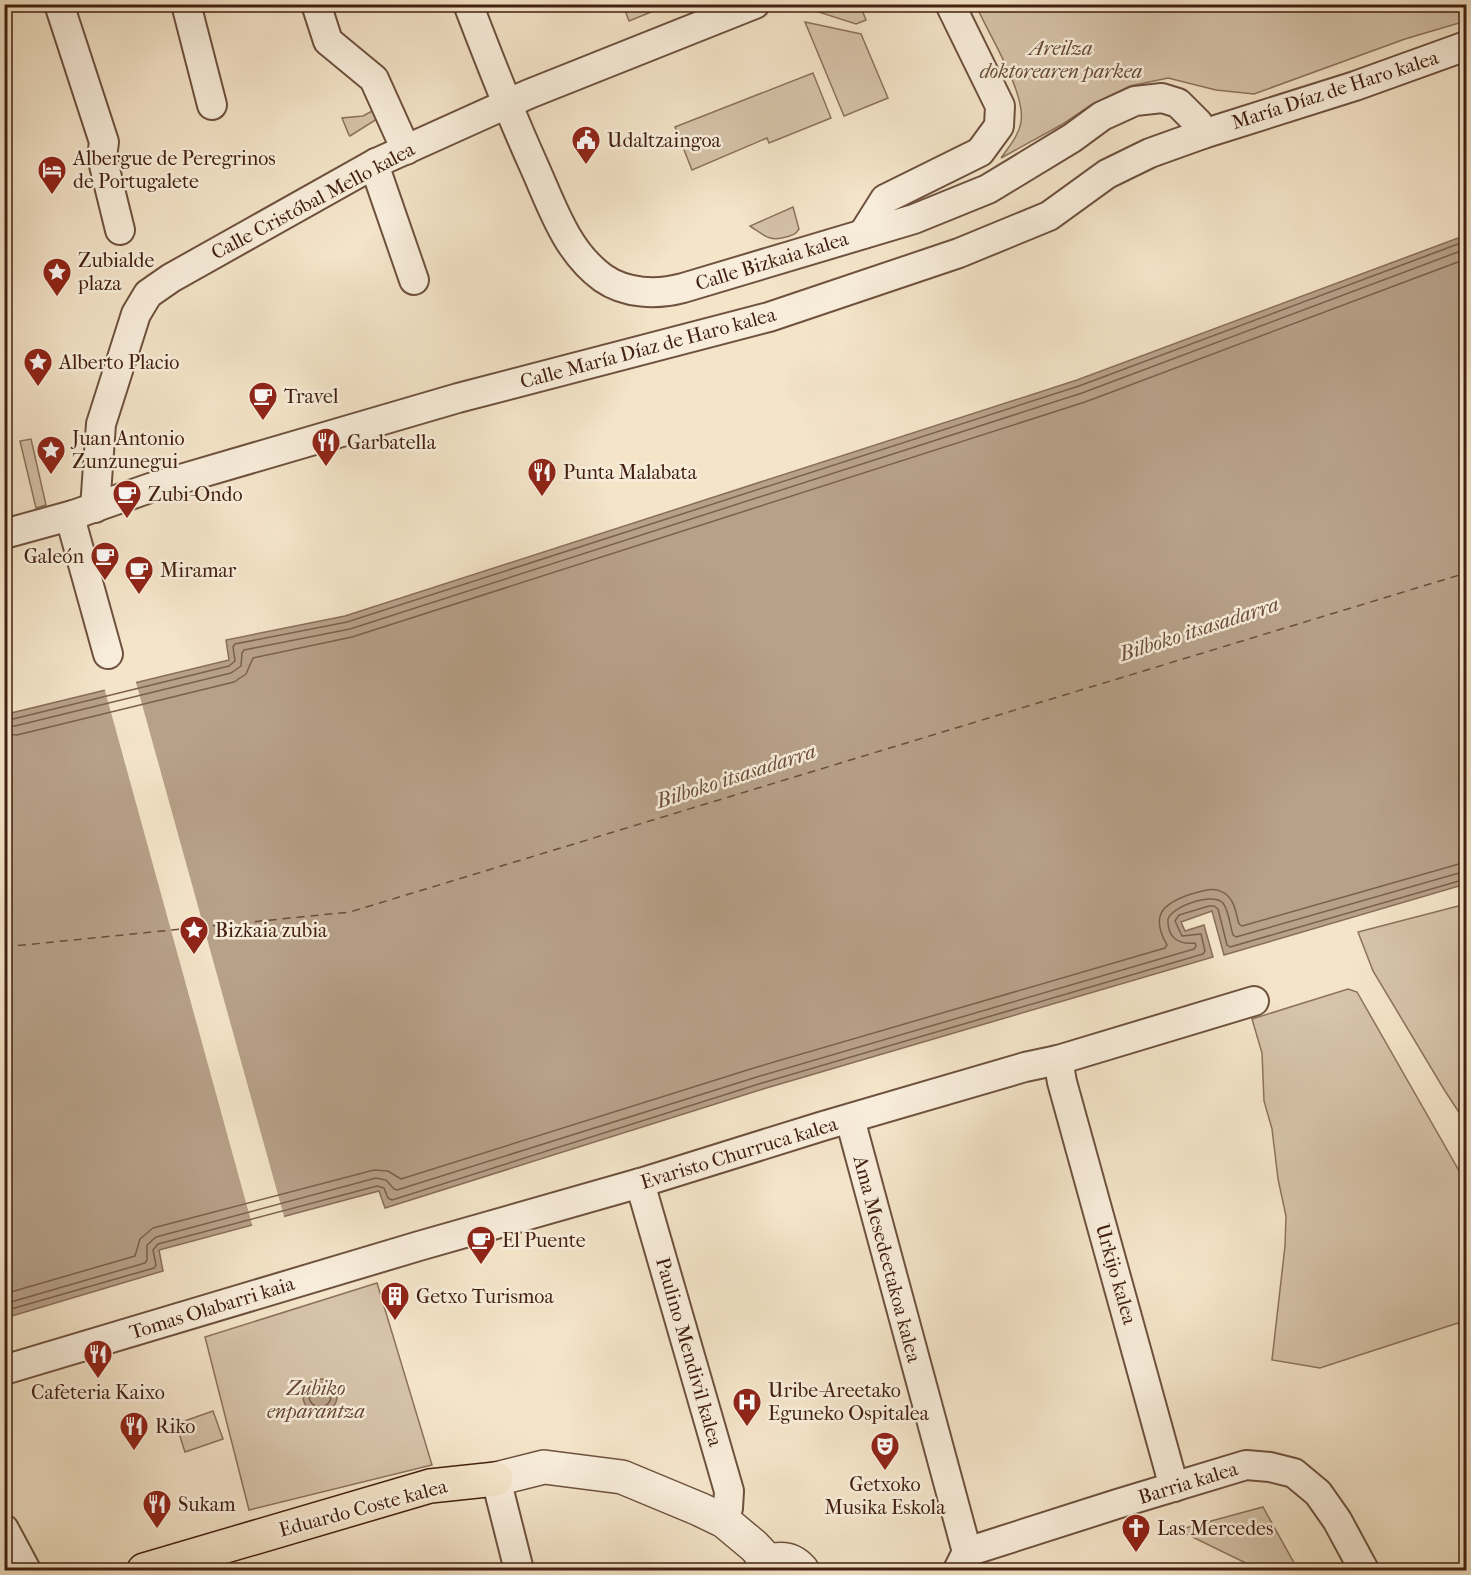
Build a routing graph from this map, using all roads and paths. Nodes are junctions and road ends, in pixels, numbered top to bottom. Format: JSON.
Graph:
{"nodes":[{"id":1,"x":58,"y":4,"type":"edge"},
{"id":2,"x":186,"y":4,"type":"edge"},
{"id":3,"x":316,"y":4,"type":"edge"},
{"id":4,"x":468,"y":4,"type":"edge"},
{"id":5,"x":755,"y":4,"type":"edge"},
{"id":6,"x":950,"y":4,"type":"edge"},
{"id":7,"x":1467,"y":46,"type":"edge"},
{"id":8,"x":507,"y":104,"type":"junction"},
{"id":9,"x":212,"y":105,"type":"dead end"},
{"id":10,"x":1203,"y":134,"type":"junction"},
{"id":11,"x":406,"y":150,"type":"junction"},
{"id":12,"x":376,"y":163,"type":"junction"},
{"id":13,"x":120,"y":230,"type":"dead end"},
{"id":14,"x":863,"y":234,"type":"junction"},
{"id":15,"x":414,"y":280,"type":"dead end"},
{"id":16,"x":84,"y":511,"type":"junction"},
{"id":17,"x":4,"y":534,"type":"edge"},
{"id":18,"x":108,"y":654,"type":"dead end"},
{"id":19,"x":1254,"y":1001,"type":"dead end"},
{"id":20,"x":1058,"y":1060,"type":"junction"},
{"id":21,"x":850,"y":1119,"type":"junction"},
{"id":22,"x":640,"y":1183,"type":"junction"},
{"id":23,"x":419,"y":1246,"type":"joint"},
{"id":24,"x":4,"y":1370,"type":"edge"},
{"id":25,"x":496,"y":1479,"type":"junction"},
{"id":26,"x":1174,"y":1487,"type":"junction"},
{"id":27,"x":724,"y":1521,"type":"junction"},
{"id":28,"x":4,"y":1529,"type":"edge"},
{"id":29,"x":963,"y":1561,"type":"edge"},
{"id":30,"x":788,"y":1567,"type":"edge"},
{"id":31,"x":26,"y":1570,"type":"edge"},
{"id":32,"x":144,"y":1570,"type":"edge"},
{"id":33,"x":201,"y":1570,"type":"edge"},
{"id":34,"x":519,"y":1570,"type":"edge"},
{"id":35,"x":1364,"y":1570,"type":"edge"}],
"edges":[{"from":1,"to":13,"type":"street"},
{"from":2,"to":9,"type":"street"},
{"from":3,"to":11,"type":"street"},
{"from":4,"to":8,"type":"street","name":"Calle Bizkaia kalea"},
{"from":5,"to":8,"type":"street","name":"Calle Cristóbal Mello kalea"},
{"from":6,"to":14,"type":"street"},
{"from":7,"to":10,"type":"street","name":"María Díaz de Haro kalea"},
{"from":8,"to":11,"type":"street","name":"Calle Cristóbal Mello kalea"},
{"from":8,"to":14,"type":"street","name":"Calle Bizkaia kalea"},
{"from":10,"to":14,"type":"street","name":"Calle Bizkaia kalea"},
{"from":10,"to":16,"type":"street","name":"Calle María Díaz de Haro kalea"},
{"from":11,"to":12,"type":"street","name":"Calle Cristóbal Mello kalea"},
{"from":12,"to":15,"type":"street"},
{"from":12,"to":16,"type":"street","name":"Calle Cristóbal Mello kalea"},
{"from":16,"to":17,"type":"street","name":"Calle María Díaz de Haro kalea"},
{"from":16,"to":18,"type":"street"},
{"from":19,"to":20,"type":"street","name":"Evaristo Churruca kalea"},
{"from":20,"to":21,"type":"street","name":"Evaristo Churruca kalea"},
{"from":20,"to":26,"type":"street","name":"Urkijo kalea"},
{"from":21,"to":22,"type":"street","name":"Evaristo Churruca kalea"},
{"from":21,"to":29,"type":"street","name":"Ama Mesedeetakoa kalea"},
{"from":22,"to":23,"type":"street","name":"Evaristo Churruca kalea"},
{"from":22,"to":27,"type":"street","name":"Paulino Mendivil kalea"},
{"from":23,"to":24,"type":"street","name":"Tomas Olabarri kaia"},
{"from":25,"to":27,"type":"street"},
{"from":25,"to":32,"type":"main road","name":"Eduardo Coste kalea"},
{"from":25,"to":33,"type":"main road","name":"Eduardo Coste kalea"},
{"from":25,"to":34,"type":"street"},
{"from":26,"to":29,"type":"street","name":"Barria kalea"},
{"from":26,"to":35,"type":"street","name":"Barria kalea"},
{"from":27,"to":30,"type":"street"},
{"from":28,"to":31,"type":"street"}]}
